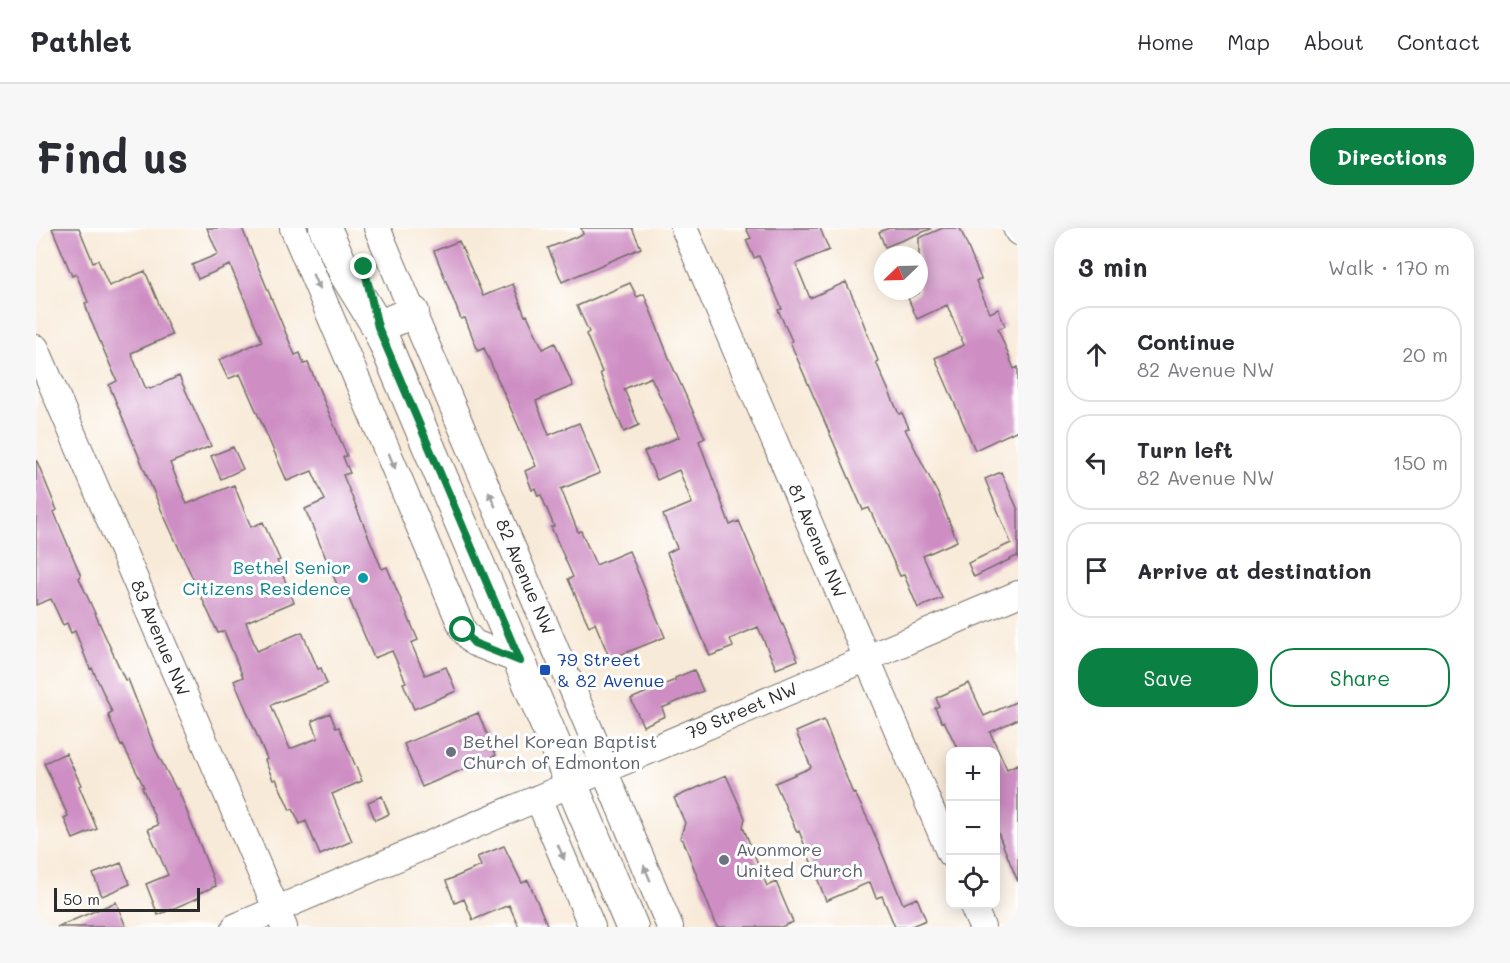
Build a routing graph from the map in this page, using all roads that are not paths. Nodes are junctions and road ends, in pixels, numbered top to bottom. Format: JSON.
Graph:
{"nodes":[{"id":1,"x":293,"y":228,"type":"edge"},
{"id":2,"x":325,"y":228,"type":"edge"},
{"id":3,"x":348,"y":228,"type":"edge"},
{"id":4,"x":377,"y":228,"type":"edge"},
{"id":5,"x":684,"y":228,"type":"edge"},
{"id":6,"x":1016,"y":228,"type":"edge"},
{"id":7,"x":1018,"y":232,"type":"edge"},
{"id":8,"x":413,"y":312,"type":"junction"},
{"id":9,"x":378,"y":327,"type":"junction"},
{"id":10,"x":36,"y":348,"type":"edge"},
{"id":11,"x":1018,"y":594,"type":"edge"},
{"id":12,"x":867,"y":657,"type":"junction"},
{"id":13,"x":520,"y":661,"type":"junction"},
{"id":14,"x":604,"y":770,"type":"junction"},
{"id":15,"x":572,"y":783,"type":"junction"},
{"id":16,"x":538,"y":798,"type":"junction"},
{"id":17,"x":946,"y":842,"type":"edge"},
{"id":18,"x":974,"y":909,"type":"edge"},
{"id":19,"x":281,"y":918,"type":"edge"},
{"id":20,"x":235,"y":927,"type":"edge"},
{"id":21,"x":592,"y":927,"type":"edge"},
{"id":22,"x":632,"y":927,"type":"edge"},
{"id":23,"x":670,"y":927,"type":"edge"},
{"id":24,"x":982,"y":927,"type":"edge"}],
"edges":[{"from":1,"to":13,"type":"street","one_way":true},
{"from":2,"to":9,"type":"main road","name":"82 Avenue NW"},
{"from":3,"to":9,"type":"main road","name":"82 Avenue NW"},
{"from":4,"to":8,"type":"street","name":"82 Avenue NW"},
{"from":5,"to":12,"type":"street","name":"81 Avenue NW"},
{"from":6,"to":7,"type":"street"},
{"from":8,"to":9,"type":"main road"},
{"from":14,"to":8,"type":"street","name":"82 Avenue NW","one_way":true},
{"from":9,"to":13,"type":"main road","name":"82 Avenue NW"},
{"from":10,"to":19,"type":"street","name":"83 Avenue NW"},
{"from":11,"to":12,"type":"street","name":"79 Street NW"},
{"from":12,"to":14,"type":"street","name":"79 Street NW"},
{"from":12,"to":17,"type":"street","name":"81 Avenue NW"},
{"from":13,"to":15,"type":"main road","name":"82 Avenue NW"},
{"from":14,"to":15,"type":"street","name":"79 Street NW"},
{"from":23,"to":14,"type":"street","name":"82 Avenue NW","one_way":true},
{"from":15,"to":16,"type":"street","name":"79 Street NW"},
{"from":15,"to":22,"type":"main road","name":"82 Avenue NW"},
{"from":16,"to":19,"type":"street","name":"79 Street NW"},
{"from":16,"to":21,"type":"street","one_way":true},
{"from":18,"to":24,"type":"street"},
{"from":19,"to":20,"type":"street","name":"79 Street NW"}]}
